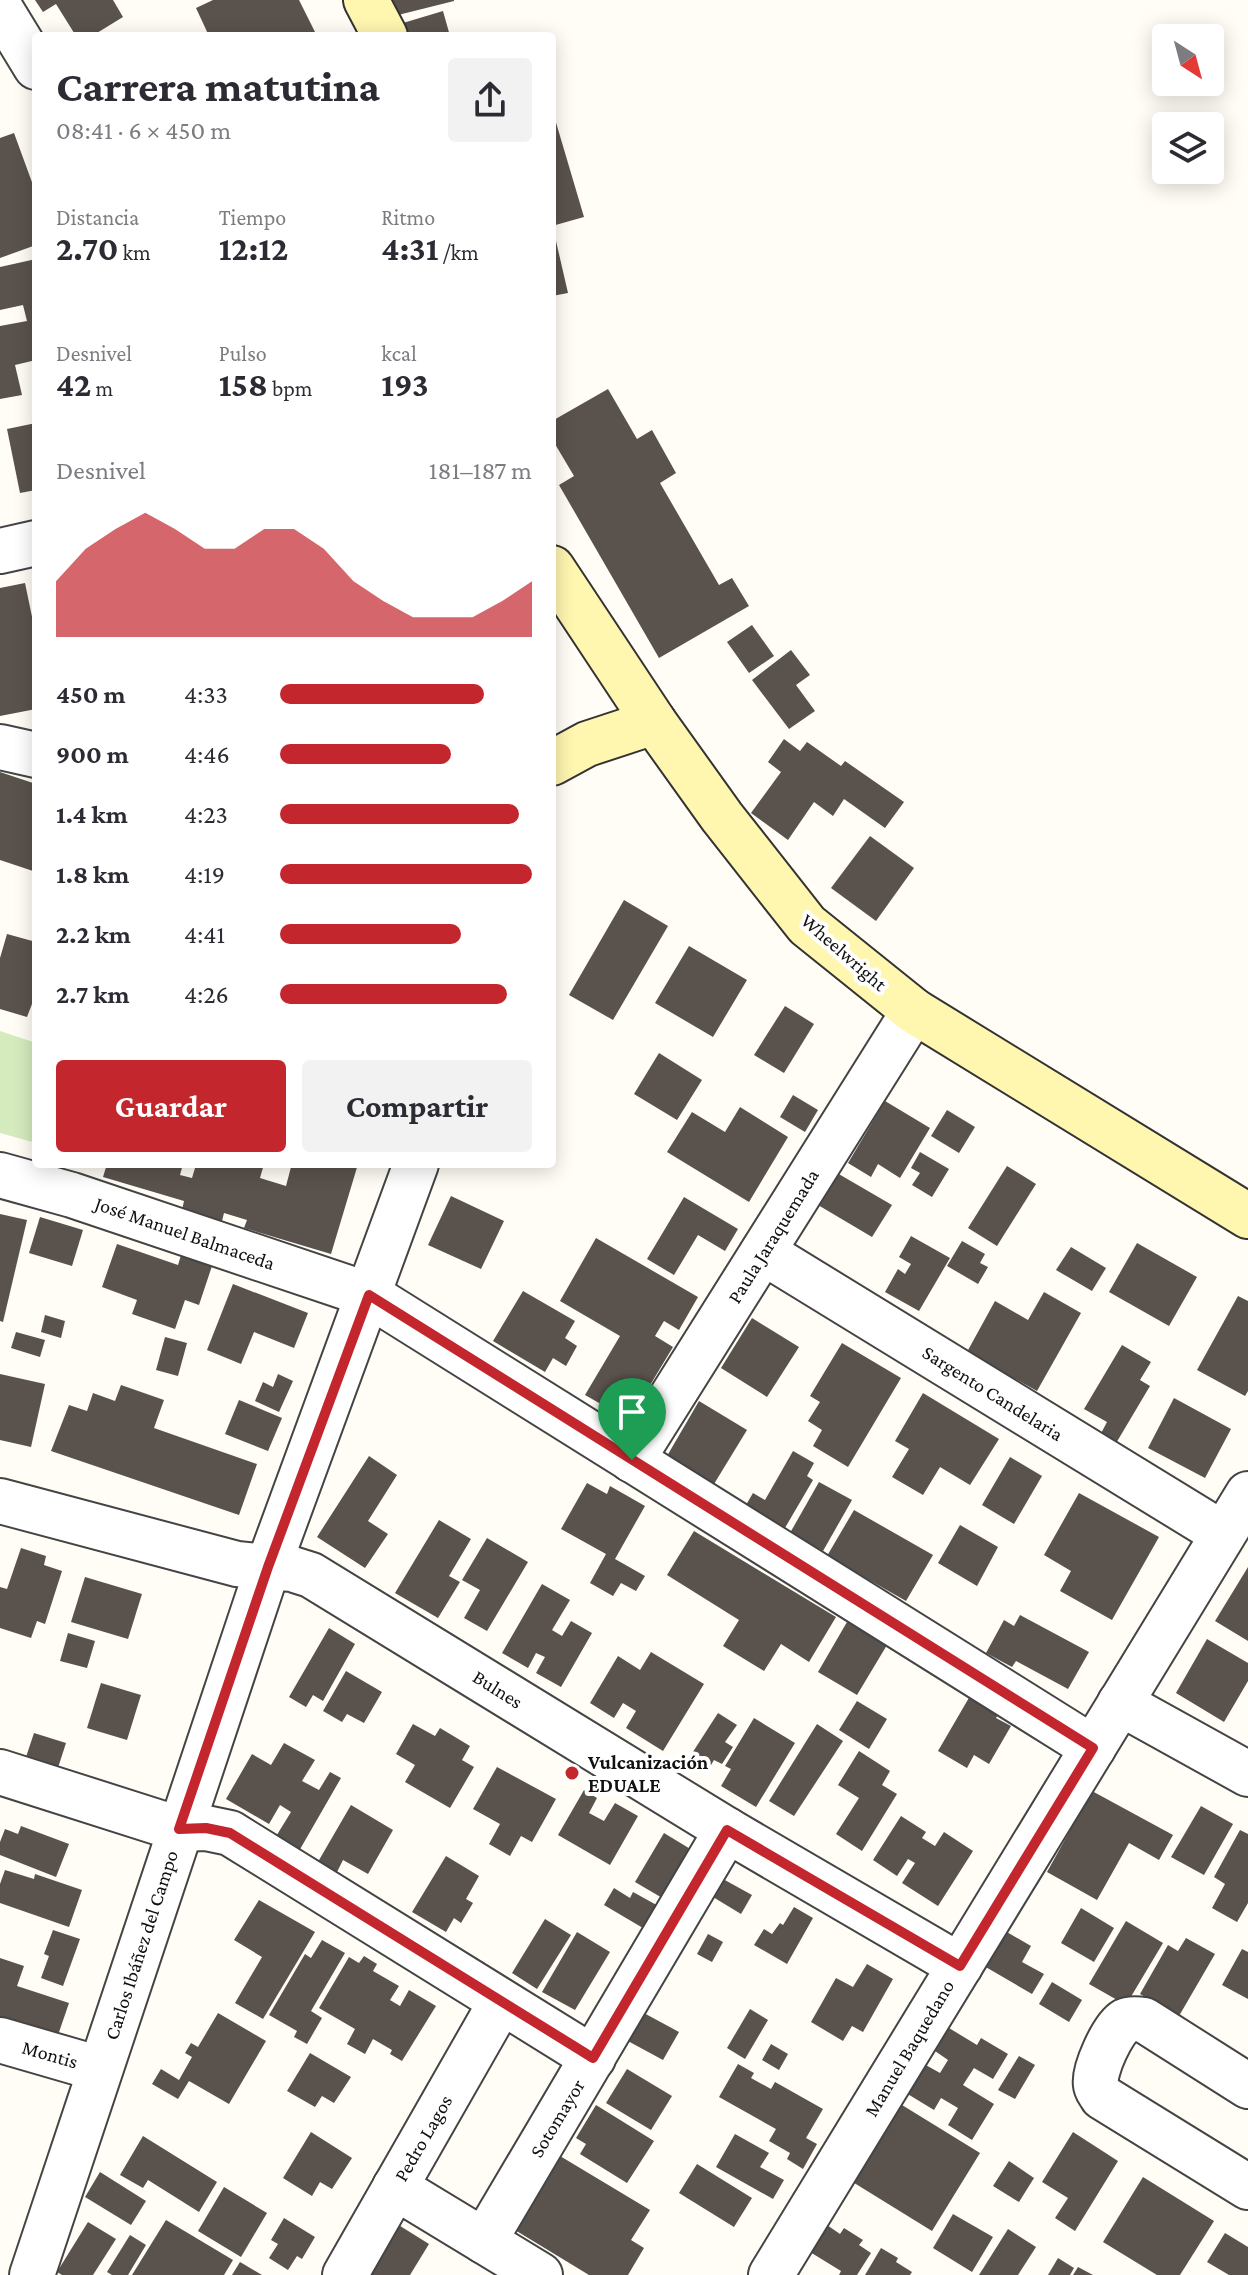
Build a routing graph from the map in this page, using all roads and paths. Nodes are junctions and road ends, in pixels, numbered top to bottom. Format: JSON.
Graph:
{"nodes":[{"id":1,"x":366,"y":0,"type":"edge"},
{"id":2,"x":0,"y":8,"type":"edge"},
{"id":3,"x":383,"y":32,"type":"edge"},
{"id":4,"x":32,"y":60,"type":"edge"},
{"id":5,"x":32,"y":544,"type":"edge"},
{"id":6,"x":0,"y":551,"type":"edge"},
{"id":7,"x":556,"y":574,"type":"edge"},
{"id":8,"x":654,"y":722,"type":"junction"},
{"id":9,"x":0,"y":747,"type":"edge"},
{"id":10,"x":32,"y":754,"type":"edge"},
{"id":11,"x":556,"y":761,"type":"edge"},
{"id":12,"x":914,"y":1011,"type":"junction"},
{"id":13,"x":415,"y":1168,"type":"edge"},
{"id":14,"x":0,"y":1175,"type":"edge"},
{"id":15,"x":78,"y":1180,"type":"edge"},
{"id":16,"x":1248,"y":1216,"type":"edge"},
{"id":17,"x":763,"y":1252,"type":"junction"},
{"id":18,"x":369,"y":1295,"type":"junction"},
{"id":19,"x":632,"y":1460,"type":"junction"},
{"id":20,"x":1248,"y":1494,"type":"edge"},
{"id":21,"x":0,"y":1501,"type":"edge"},
{"id":22,"x":1223,"y":1534,"type":"junction"},
{"id":23,"x":268,"y":1567,"type":"junction"},
{"id":24,"x":1120,"y":1703,"type":"junction"},
{"id":25,"x":1093,"y":1748,"type":"junction"},
{"id":26,"x":0,"y":1772,"type":"edge"},
{"id":27,"x":1248,"y":1774,"type":"edge"},
{"id":28,"x":179,"y":1829,"type":"junction"},
{"id":29,"x":727,"y":1830,"type":"junction"},
{"id":30,"x":960,"y":1966,"type":"junction"},
{"id":31,"x":501,"y":2002,"type":"junction"},
{"id":32,"x":0,"y":2040,"type":"edge"},
{"id":33,"x":593,"y":2058,"type":"junction"},
{"id":34,"x":100,"y":2069,"type":"junction"},
{"id":35,"x":1248,"y":2086,"type":"edge"},
{"id":36,"x":395,"y":2187,"type":"junction"},
{"id":37,"x":1248,"y":2187,"type":"edge"},
{"id":38,"x":484,"y":2241,"type":"junction"},
{"id":39,"x":32,"y":2275,"type":"edge"},
{"id":40,"x":345,"y":2275,"type":"edge"},
{"id":41,"x":540,"y":2275,"type":"edge"},
{"id":42,"x":771,"y":2275,"type":"edge"}],
"edges":[{"from":1,"to":3,"type":"main road"},
{"from":2,"to":4,"type":"street"},
{"from":5,"to":6,"type":"street"},
{"from":7,"to":8,"type":"main road","name":"Wheelwright"},
{"from":8,"to":11,"type":"main road"},
{"from":8,"to":12,"type":"main road","name":"Wheelwright"},
{"from":9,"to":10,"type":"street"},
{"from":12,"to":16,"type":"main road","name":"Wheelwright"},
{"from":12,"to":17,"type":"street","name":"Paula Jaraquemada"},
{"from":13,"to":18,"type":"street","name":"Carlos Ibáñez del Campo"},
{"from":14,"to":15,"type":"street","name":"José Manuel Balmaceda"},
{"from":15,"to":18,"type":"street","name":"José Manuel Balmaceda"},
{"from":17,"to":19,"type":"street","name":"Paula Jaraquemada"},
{"from":17,"to":22,"type":"street","name":"Sargento Candelaria"},
{"from":18,"to":19,"type":"street","name":"José Manuel Balmaceda"},
{"from":18,"to":23,"type":"street","name":"Carlos Ibáñez del Campo"},
{"from":19,"to":25,"type":"street","name":"José Manuel Balmaceda"},
{"from":20,"to":22,"type":"street","name":"Manuel Baquedano"},
{"from":21,"to":23,"type":"street","name":"Bulnes"},
{"from":22,"to":24,"type":"street","name":"Manuel Baquedano"},
{"from":23,"to":28,"type":"street","name":"Carlos Ibáñez del Campo"},
{"from":23,"to":29,"type":"street","name":"Bulnes"},
{"from":24,"to":25,"type":"street","name":"Manuel Baquedano"},
{"from":24,"to":27,"type":"street"},
{"from":25,"to":30,"type":"street","name":"Manuel Baquedano"},
{"from":26,"to":28,"type":"street"},
{"from":28,"to":31,"type":"street"},
{"from":28,"to":34,"type":"street","name":"Carlos Ibáñez del Campo"},
{"from":29,"to":30,"type":"street","name":"Bulnes"},
{"from":29,"to":33,"type":"street","name":"Sotomayor"},
{"from":30,"to":42,"type":"street","name":"Manuel Baquedano"},
{"from":31,"to":33,"type":"street"},
{"from":31,"to":36,"type":"street","name":"Pedro Lagos"},
{"from":32,"to":34,"type":"street","name":"Montis"},
{"from":33,"to":38,"type":"street","name":"Sotomayor"},
{"from":34,"to":39,"type":"street","name":"Carlos Ibáñez del Campo"},
{"from":35,"to":37,"type":"street"},
{"from":36,"to":38,"type":"street"},
{"from":36,"to":40,"type":"street","name":"Pedro Lagos"},
{"from":38,"to":41,"type":"street"}]}
